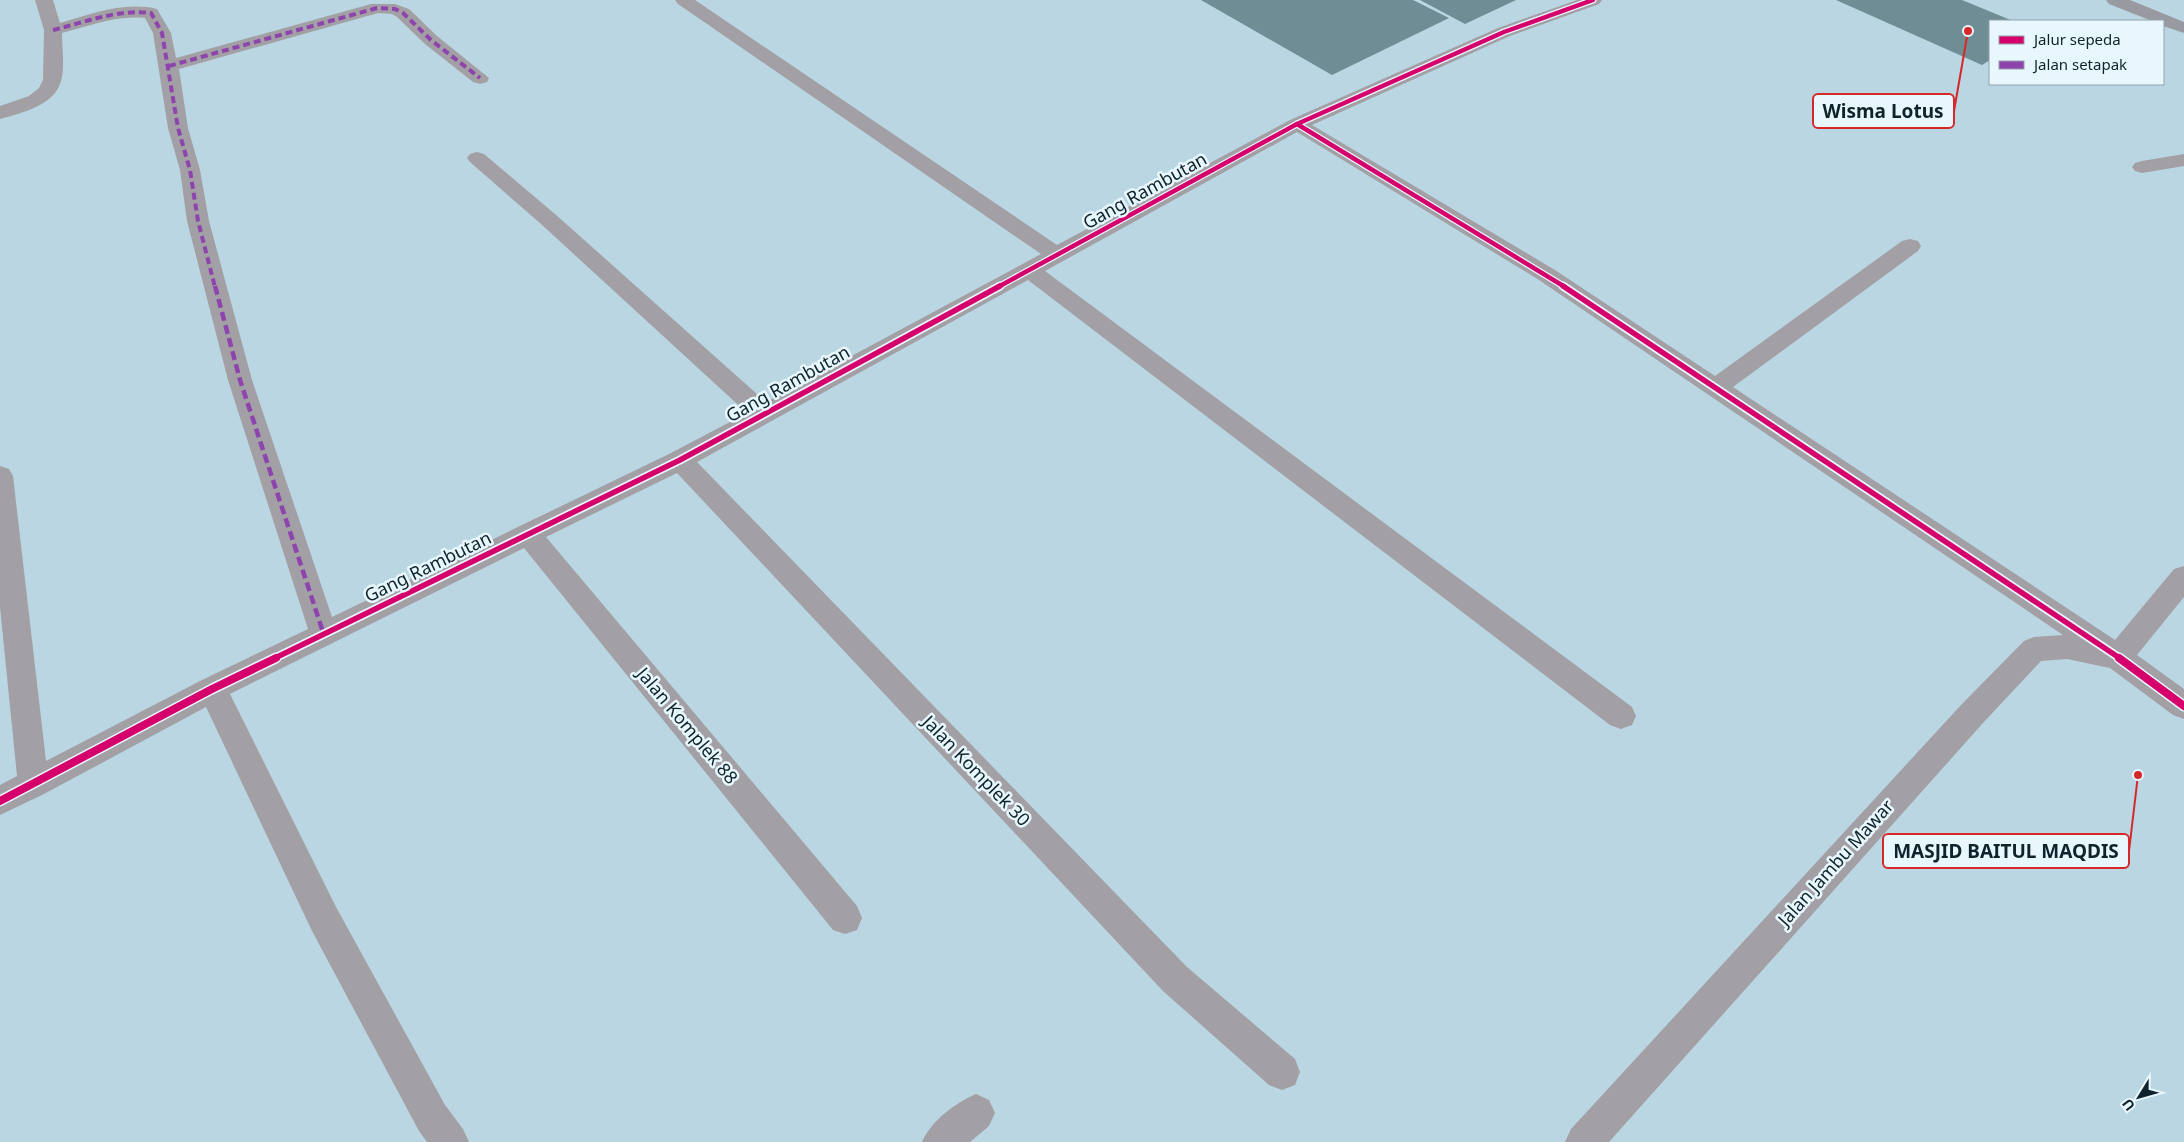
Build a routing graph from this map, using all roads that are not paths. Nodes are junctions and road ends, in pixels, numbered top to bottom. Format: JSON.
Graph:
{"nodes":[{"id":1,"x":44,"y":0,"type":"edge"},
{"id":2,"x":684,"y":0,"type":"edge"},
{"id":3,"x":1593,"y":0,"type":"edge"},
{"id":4,"x":2115,"y":0,"type":"edge"},
{"id":5,"x":2184,"y":28,"type":"edge"},
{"id":6,"x":53,"y":30,"type":"junction"},
{"id":7,"x":169,"y":66,"type":"junction"},
{"id":8,"x":480,"y":78,"type":"dead end"},
{"id":9,"x":0,"y":113,"type":"edge"},
{"id":10,"x":1297,"y":124,"type":"junction"},
{"id":11,"x":477,"y":158,"type":"dead end"},
{"id":12,"x":2184,"y":160,"type":"edge"},
{"id":13,"x":2142,"y":167,"type":"dead end"},
{"id":14,"x":1910,"y":246,"type":"dead end"},
{"id":15,"x":1058,"y":256,"type":"junction"},
{"id":16,"x":1030,"y":270,"type":"junction"},
{"id":17,"x":1715,"y":388,"type":"junction"},
{"id":18,"x":764,"y":414,"type":"junction"},
{"id":19,"x":680,"y":460,"type":"junction"},
{"id":20,"x":0,"y":476,"type":"edge"},
{"id":21,"x":528,"y":534,"type":"junction"},
{"id":22,"x":2184,"y":577,"type":"edge"},
{"id":23,"x":324,"y":635,"type":"junction"},
{"id":24,"x":2118,"y":657,"type":"junction"},
{"id":25,"x":212,"y":688,"type":"junction"},
{"id":26,"x":2184,"y":706,"type":"edge"},
{"id":27,"x":1621,"y":716,"type":"dead end"},
{"id":28,"x":33,"y":784,"type":"junction"},
{"id":29,"x":0,"y":801,"type":"edge"},
{"id":30,"x":845,"y":918,"type":"dead end"},
{"id":31,"x":1282,"y":1072,"type":"dead end"},
{"id":32,"x":976,"y":1113,"type":"dead end"},
{"id":33,"x":450,"y":1142,"type":"edge"},
{"id":34,"x":942,"y":1142,"type":"edge"},
{"id":35,"x":1584,"y":1142,"type":"edge"}],
"edges":[{"from":1,"to":6,"type":"street"},
{"from":2,"to":15,"type":"street"},
{"from":3,"to":10,"type":"street","name":"Gang Rambutan"},
{"from":4,"to":5,"type":"main road"},
{"from":6,"to":7,"type":"street"},
{"from":6,"to":9,"type":"street"},
{"from":7,"to":8,"type":"street"},
{"from":7,"to":23,"type":"street"},
{"from":10,"to":15,"type":"street","name":"Gang Rambutan"},
{"from":10,"to":17,"type":"street"},
{"from":11,"to":18,"type":"street"},
{"from":12,"to":13,"type":"lane"},
{"from":14,"to":17,"type":"street"},
{"from":15,"to":16,"type":"street","name":"Gang Rambutan"},
{"from":16,"to":18,"type":"street","name":"Gang Rambutan"},
{"from":16,"to":27,"type":"street"},
{"from":17,"to":24,"type":"street"},
{"from":18,"to":19,"type":"street","name":"Gang Rambutan"},
{"from":19,"to":21,"type":"street","name":"Gang Rambutan"},
{"from":19,"to":31,"type":"street","name":"Jalan Komplek 30"},
{"from":20,"to":28,"type":"street"},
{"from":21,"to":23,"type":"street","name":"Gang Rambutan"},
{"from":21,"to":30,"type":"street","name":"Jalan Komplek 88"},
{"from":22,"to":24,"type":"street"},
{"from":23,"to":25,"type":"street","name":"Gang Rambutan"},
{"from":24,"to":26,"type":"street","name":"Jalan Jambu Mawar"},
{"from":24,"to":35,"type":"street","name":"Jalan Jambu Mawar"},
{"from":25,"to":28,"type":"street","name":"Gang Rambutan"},
{"from":25,"to":33,"type":"street"},
{"from":28,"to":29,"type":"street","name":"Gang Rambutan"},
{"from":32,"to":34,"type":"street"}]}
